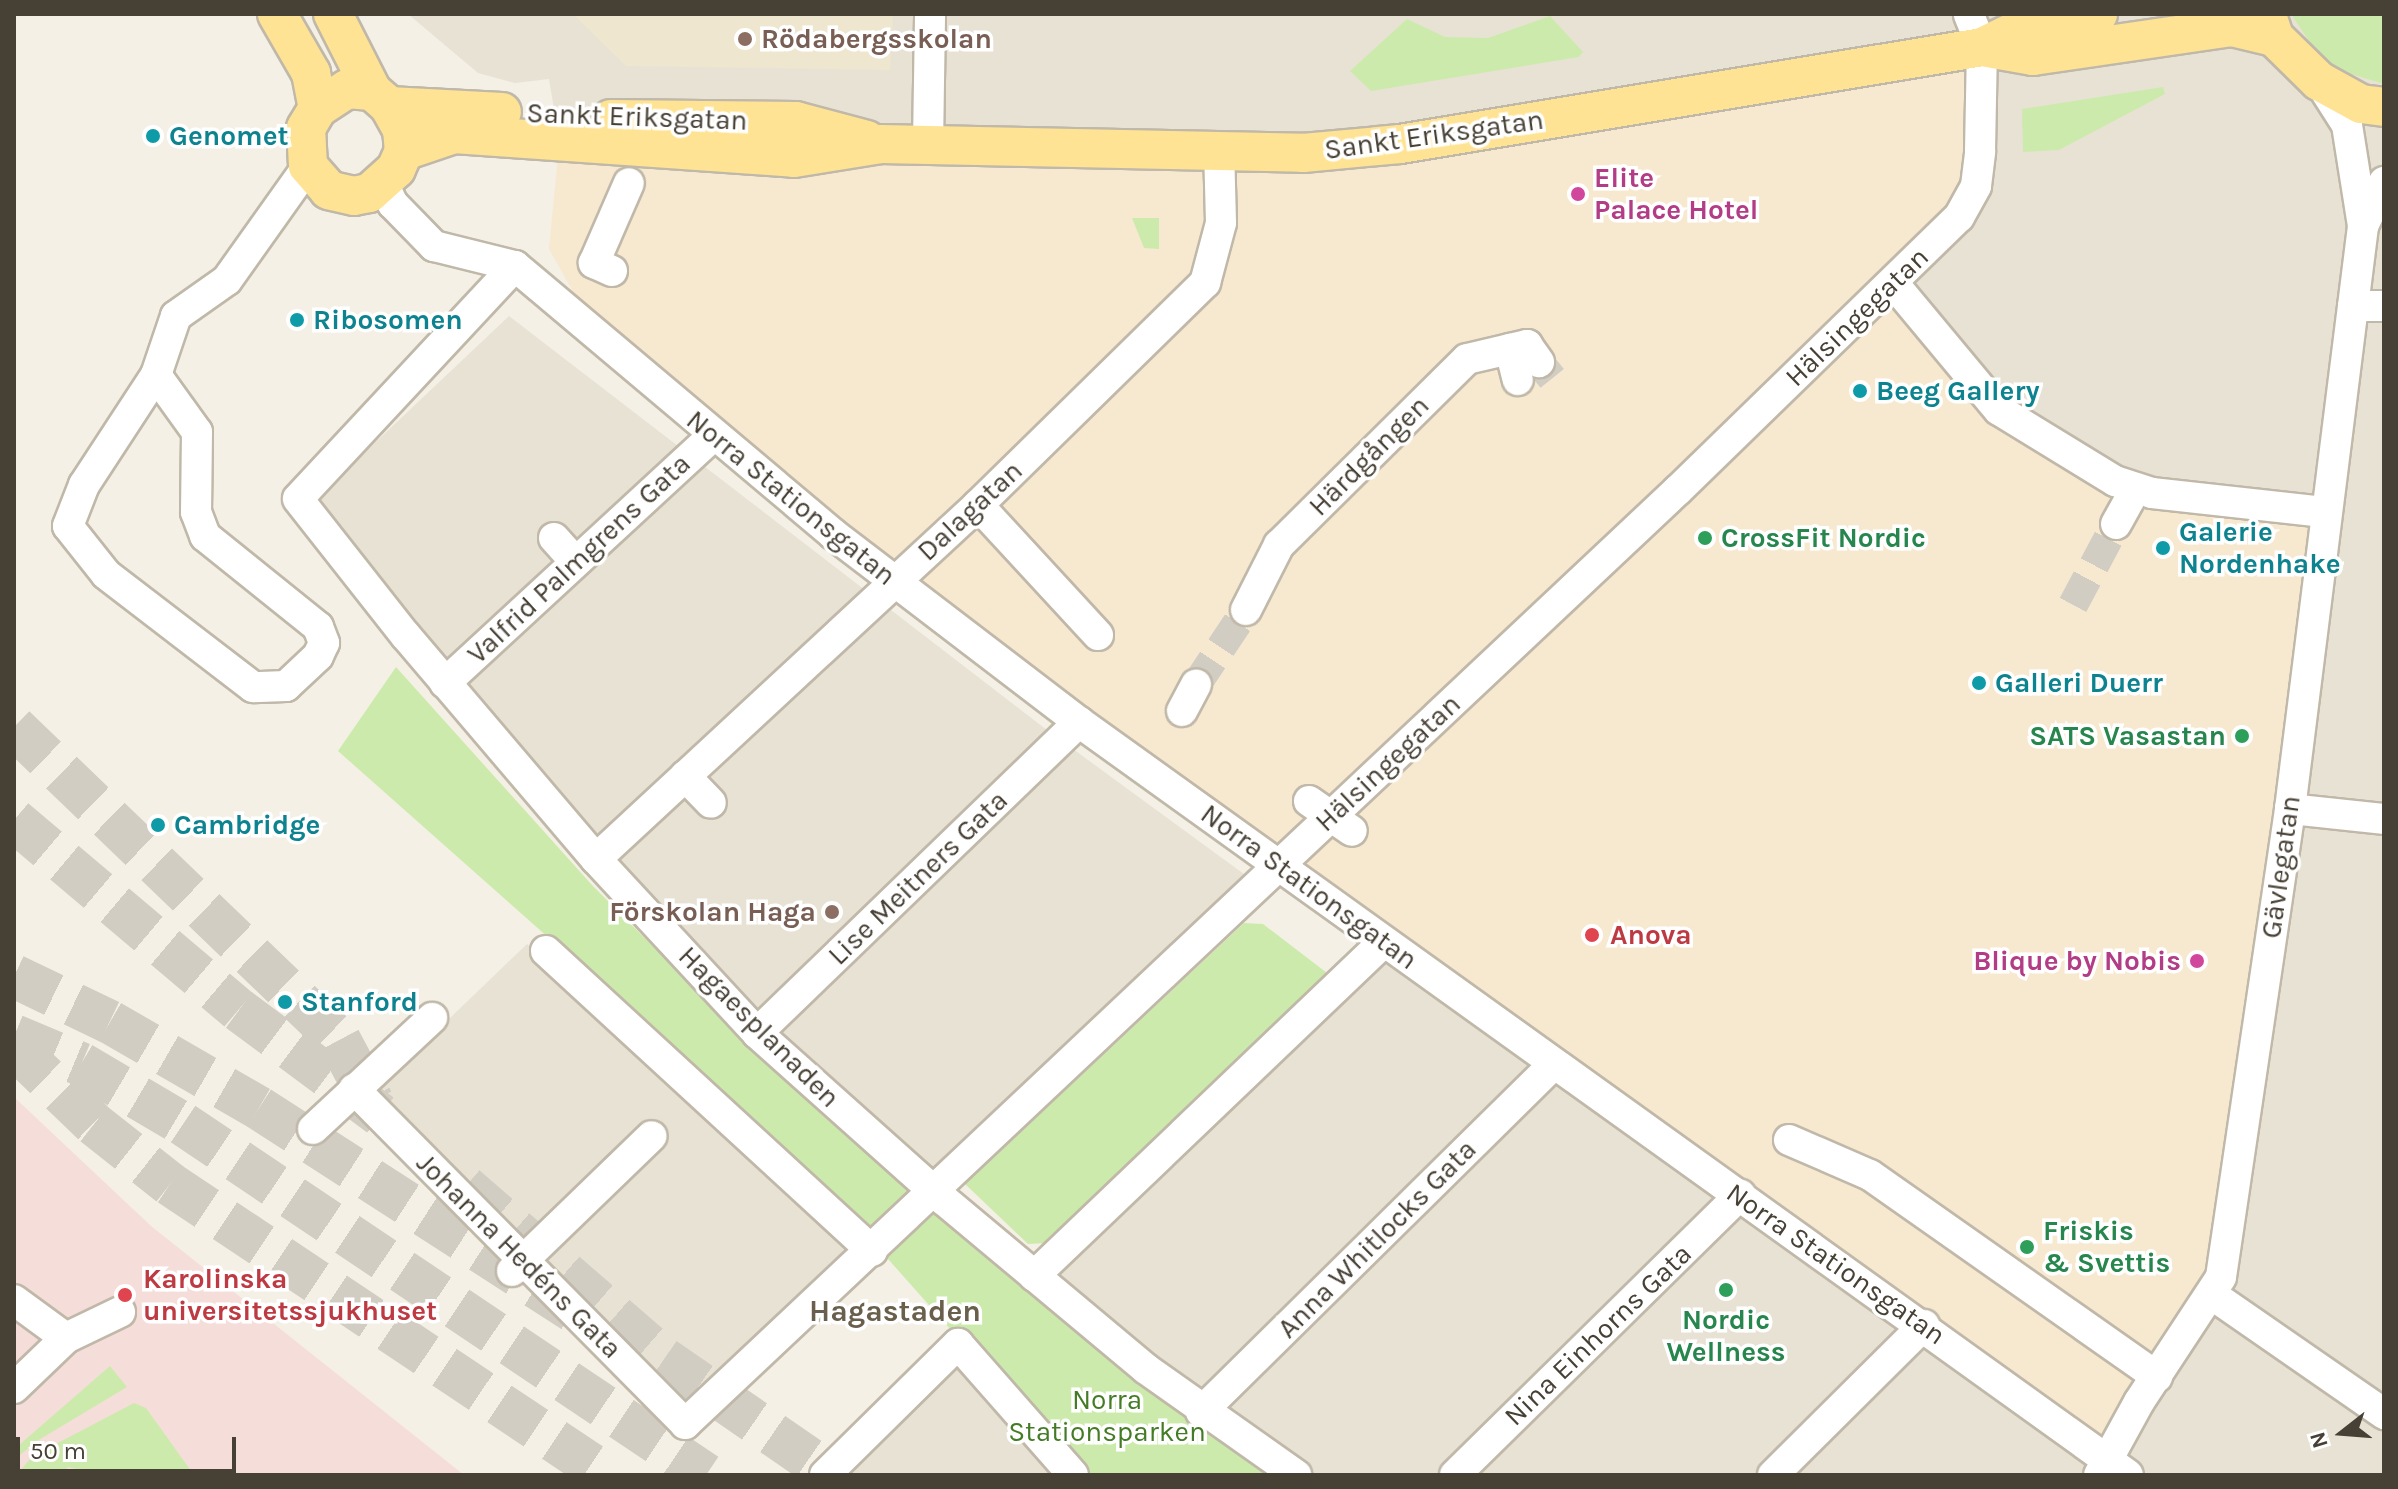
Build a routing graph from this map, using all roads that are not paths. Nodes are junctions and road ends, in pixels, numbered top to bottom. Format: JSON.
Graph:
{"nodes":[{"id":1,"x":277,"y":14,"type":"edge"},
{"id":2,"x":333,"y":14,"type":"edge"},
{"id":3,"x":930,"y":14,"type":"edge"},
{"id":4,"x":2098,"y":14,"type":"edge"},
{"id":5,"x":2271,"y":26,"type":"edge"},
{"id":6,"x":1975,"y":30,"type":"edge"},
{"id":7,"x":2319,"y":81,"type":"junction"},
{"id":8,"x":380,"y":99,"type":"junction"},
{"id":9,"x":2384,"y":107,"type":"edge"},
{"id":10,"x":318,"y":108,"type":"junction"},
{"id":11,"x":881,"y":144,"type":"junction"},
{"id":12,"x":928,"y":145,"type":"junction"},
{"id":13,"x":1219,"y":149,"type":"junction"},
{"id":14,"x":404,"y":151,"type":"junction"},
{"id":15,"x":308,"y":166,"type":"junction"},
{"id":16,"x":2384,"y":182,"type":"edge"},
{"id":17,"x":629,"y":183,"type":"dead end"},
{"id":18,"x":368,"y":190,"type":"junction"},
{"id":19,"x":2363,"y":226,"type":"junction"},
{"id":20,"x":515,"y":266,"type":"junction"},
{"id":21,"x":612,"y":271,"type":"dead end"},
{"id":22,"x":1893,"y":283,"type":"junction"},
{"id":23,"x":2353,"y":306,"type":"junction"},
{"id":24,"x":2384,"y":306,"type":"edge"},
{"id":25,"x":1524,"y":359,"type":"dead end"},
{"id":26,"x":156,"y":375,"type":"junction"},
{"id":27,"x":713,"y":436,"type":"junction"},
{"id":28,"x":2136,"y":488,"type":"junction"},
{"id":29,"x":978,"y":505,"type":"junction"},
{"id":30,"x":2324,"y":512,"type":"junction"},
{"id":31,"x":2116,"y":524,"type":"tunnel mouth"},
{"id":32,"x":554,"y":538,"type":"dead end"},
{"id":33,"x":575,"y":561,"type":"junction"},
{"id":34,"x":894,"y":583,"type":"junction"},
{"id":35,"x":1246,"y":610,"type":"tunnel mouth"},
{"id":36,"x":1098,"y":635,"type":"dead end"},
{"id":37,"x":445,"y":683,"type":"junction"},
{"id":38,"x":1079,"y":722,"type":"junction"},
{"id":39,"x":685,"y":776,"type":"junction"},
{"id":40,"x":711,"y":803,"type":"dead end"},
{"id":41,"x":2290,"y":809,"type":"junction"},
{"id":42,"x":2384,"y":819,"type":"edge"},
{"id":43,"x":596,"y":859,"type":"junction"},
{"id":44,"x":1280,"y":863,"type":"junction"},
{"id":45,"x":1384,"y":941,"type":"junction"},
{"id":46,"x":546,"y":951,"type":"dead end"},
{"id":47,"x":432,"y":1018,"type":"dead end"},
{"id":48,"x":757,"y":1033,"type":"junction"},
{"id":49,"x":1553,"y":1065,"type":"junction"},
{"id":50,"x":354,"y":1089,"type":"junction"},
{"id":51,"x":313,"y":1129,"type":"dead end"},
{"id":52,"x":652,"y":1136,"type":"dead end"},
{"id":53,"x":1789,"y":1140,"type":"dead end"},
{"id":54,"x":936,"y":1192,"type":"junction"},
{"id":55,"x":1740,"y":1195,"type":"junction"},
{"id":56,"x":872,"y":1251,"type":"junction"},
{"id":57,"x":518,"y":1265,"type":"junction"},
{"id":58,"x":1034,"y":1276,"type":"junction"},
{"id":59,"x":2211,"y":1294,"type":"junction"},
{"id":60,"x":14,"y":1300,"type":"edge"},
{"id":61,"x":120,"y":1312,"type":"dead end"},
{"id":62,"x":1924,"y":1325,"type":"junction"},
{"id":63,"x":66,"y":1338,"type":"junction"},
{"id":64,"x":2157,"y":1377,"type":"junction"},
{"id":65,"x":14,"y":1388,"type":"edge"},
{"id":66,"x":1201,"y":1412,"type":"junction"},
{"id":67,"x":2384,"y":1414,"type":"edge"},
{"id":68,"x":685,"y":1424,"type":"joint"},
{"id":69,"x":2112,"y":1470,"type":"edge"},
{"id":70,"x":825,"y":1475,"type":"edge"},
{"id":71,"x":1073,"y":1475,"type":"edge"},
{"id":72,"x":1296,"y":1475,"type":"edge"},
{"id":73,"x":1455,"y":1475,"type":"edge"},
{"id":74,"x":1773,"y":1475,"type":"edge"}],
"edges":[{"from":1,"to":10,"type":"main road"},
{"from":2,"to":8,"type":"main road"},
{"from":3,"to":12,"type":"street"},
{"from":4,"to":6,"type":"main road","name":"Sankt Eriksgatan"},
{"from":5,"to":6,"type":"main road","name":"Sankt Eriksgatan"},
{"from":5,"to":7,"type":"main road"},
{"from":6,"to":13,"type":"main road","name":"Sankt Eriksgatan"},
{"from":6,"to":22,"type":"street","name":"Hälsingegatan"},
{"from":7,"to":9,"type":"main road"},
{"from":7,"to":19,"type":"street","name":"Gävlegatan"},
{"from":8,"to":10,"type":"main road"},
{"from":8,"to":11,"type":"main road","name":"Sankt Eriksgatan"},
{"from":8,"to":14,"type":"main road"},
{"from":10,"to":15,"type":"main road"},
{"from":11,"to":12,"type":"main road","name":"Sankt Eriksgatan"},
{"from":11,"to":14,"type":"main road","name":"Sankt Eriksgatan"},
{"from":12,"to":13,"type":"main road","name":"Sankt Eriksgatan"},
{"from":13,"to":29,"type":"street","name":"Dalagatan"},
{"from":14,"to":18,"type":"main road"},
{"from":15,"to":18,"type":"main road"},
{"from":15,"to":26,"type":"street"},
{"from":16,"to":19,"type":"street","name":"Gävlegatan"},
{"from":17,"to":21,"type":"street"},
{"from":18,"to":20,"type":"street","name":"Norra Stationsgatan"},
{"from":19,"to":23,"type":"street","name":"Gävlegatan"},
{"from":20,"to":27,"type":"street","name":"Norra Stationsgatan"},
{"from":20,"to":37,"type":"street","name":"Hagaesplanaden"},
{"from":22,"to":28,"type":"street"},
{"from":22,"to":44,"type":"street","name":"Hälsingegatan"},
{"from":23,"to":24,"type":"street"},
{"from":23,"to":30,"type":"street","name":"Gävlegatan"},
{"from":25,"to":35,"type":"street","name":"Härdgången"},
{"from":26,"to":26,"type":"street"},
{"from":27,"to":33,"type":"street","name":"Valfrid Palmgrens Gata"},
{"from":27,"to":34,"type":"street","name":"Norra Stationsgatan"},
{"from":28,"to":30,"type":"street"},
{"from":28,"to":31,"type":"street"},
{"from":29,"to":34,"type":"street","name":"Dalagatan"},
{"from":29,"to":36,"type":"street"},
{"from":30,"to":41,"type":"street","name":"Gävlegatan"},
{"from":32,"to":33,"type":"street"},
{"from":33,"to":37,"type":"street","name":"Valfrid Palmgrens Gata"},
{"from":34,"to":38,"type":"street","name":"Norra Stationsgatan"},
{"from":34,"to":39,"type":"street","name":"Dalagatan"},
{"from":37,"to":43,"type":"street","name":"Hagaesplanaden"},
{"from":38,"to":44,"type":"street","name":"Norra Stationsgatan"},
{"from":38,"to":48,"type":"street","name":"Lise Meitners Gata"},
{"from":39,"to":40,"type":"street"},
{"from":39,"to":43,"type":"street","name":"Dalagatan"},
{"from":41,"to":42,"type":"street"},
{"from":41,"to":59,"type":"street","name":"Gävlegatan"},
{"from":43,"to":48,"type":"street","name":"Hagaesplanaden"},
{"from":44,"to":45,"type":"street","name":"Norra Stationsgatan"},
{"from":44,"to":54,"type":"street","name":"Hälsingegatan"},
{"from":45,"to":49,"type":"street","name":"Norra Stationsgatan"},
{"from":45,"to":58,"type":"street"},
{"from":46,"to":56,"type":"street"},
{"from":47,"to":50,"type":"street"},
{"from":48,"to":54,"type":"street","name":"Hagaesplanaden"},
{"from":49,"to":55,"type":"street","name":"Norra Stationsgatan"},
{"from":49,"to":66,"type":"street","name":"Anna Whitlocks Gata"},
{"from":50,"to":51,"type":"street"},
{"from":50,"to":57,"type":"street","name":"Johanna Hedéns Gata"},
{"from":52,"to":57,"type":"street"},
{"from":53,"to":64,"type":"street"},
{"from":54,"to":56,"type":"street","name":"Hälsingegatan"},
{"from":54,"to":58,"type":"street","name":"Hagaesplanaden"},
{"from":55,"to":62,"type":"street","name":"Norra Stationsgatan"},
{"from":55,"to":73,"type":"street","name":"Nina Einhorns Gata"},
{"from":56,"to":68,"type":"street","name":"Hälsingegatan"},
{"from":57,"to":68,"type":"street","name":"Johanna Hedéns Gata"},
{"from":58,"to":66,"type":"street","name":"Hagaesplanaden"},
{"from":59,"to":64,"type":"street","name":"Gävlegatan"},
{"from":59,"to":67,"type":"street"},
{"from":60,"to":63,"type":"street"},
{"from":61,"to":63,"type":"street"},
{"from":62,"to":69,"type":"street","name":"Norra Stationsgatan"},
{"from":62,"to":74,"type":"street"},
{"from":63,"to":65,"type":"street"},
{"from":64,"to":69,"type":"street","name":"Gävlegatan"},
{"from":66,"to":72,"type":"street","name":"Hagaesplanaden"},
{"from":70,"to":71,"type":"street"}]}
